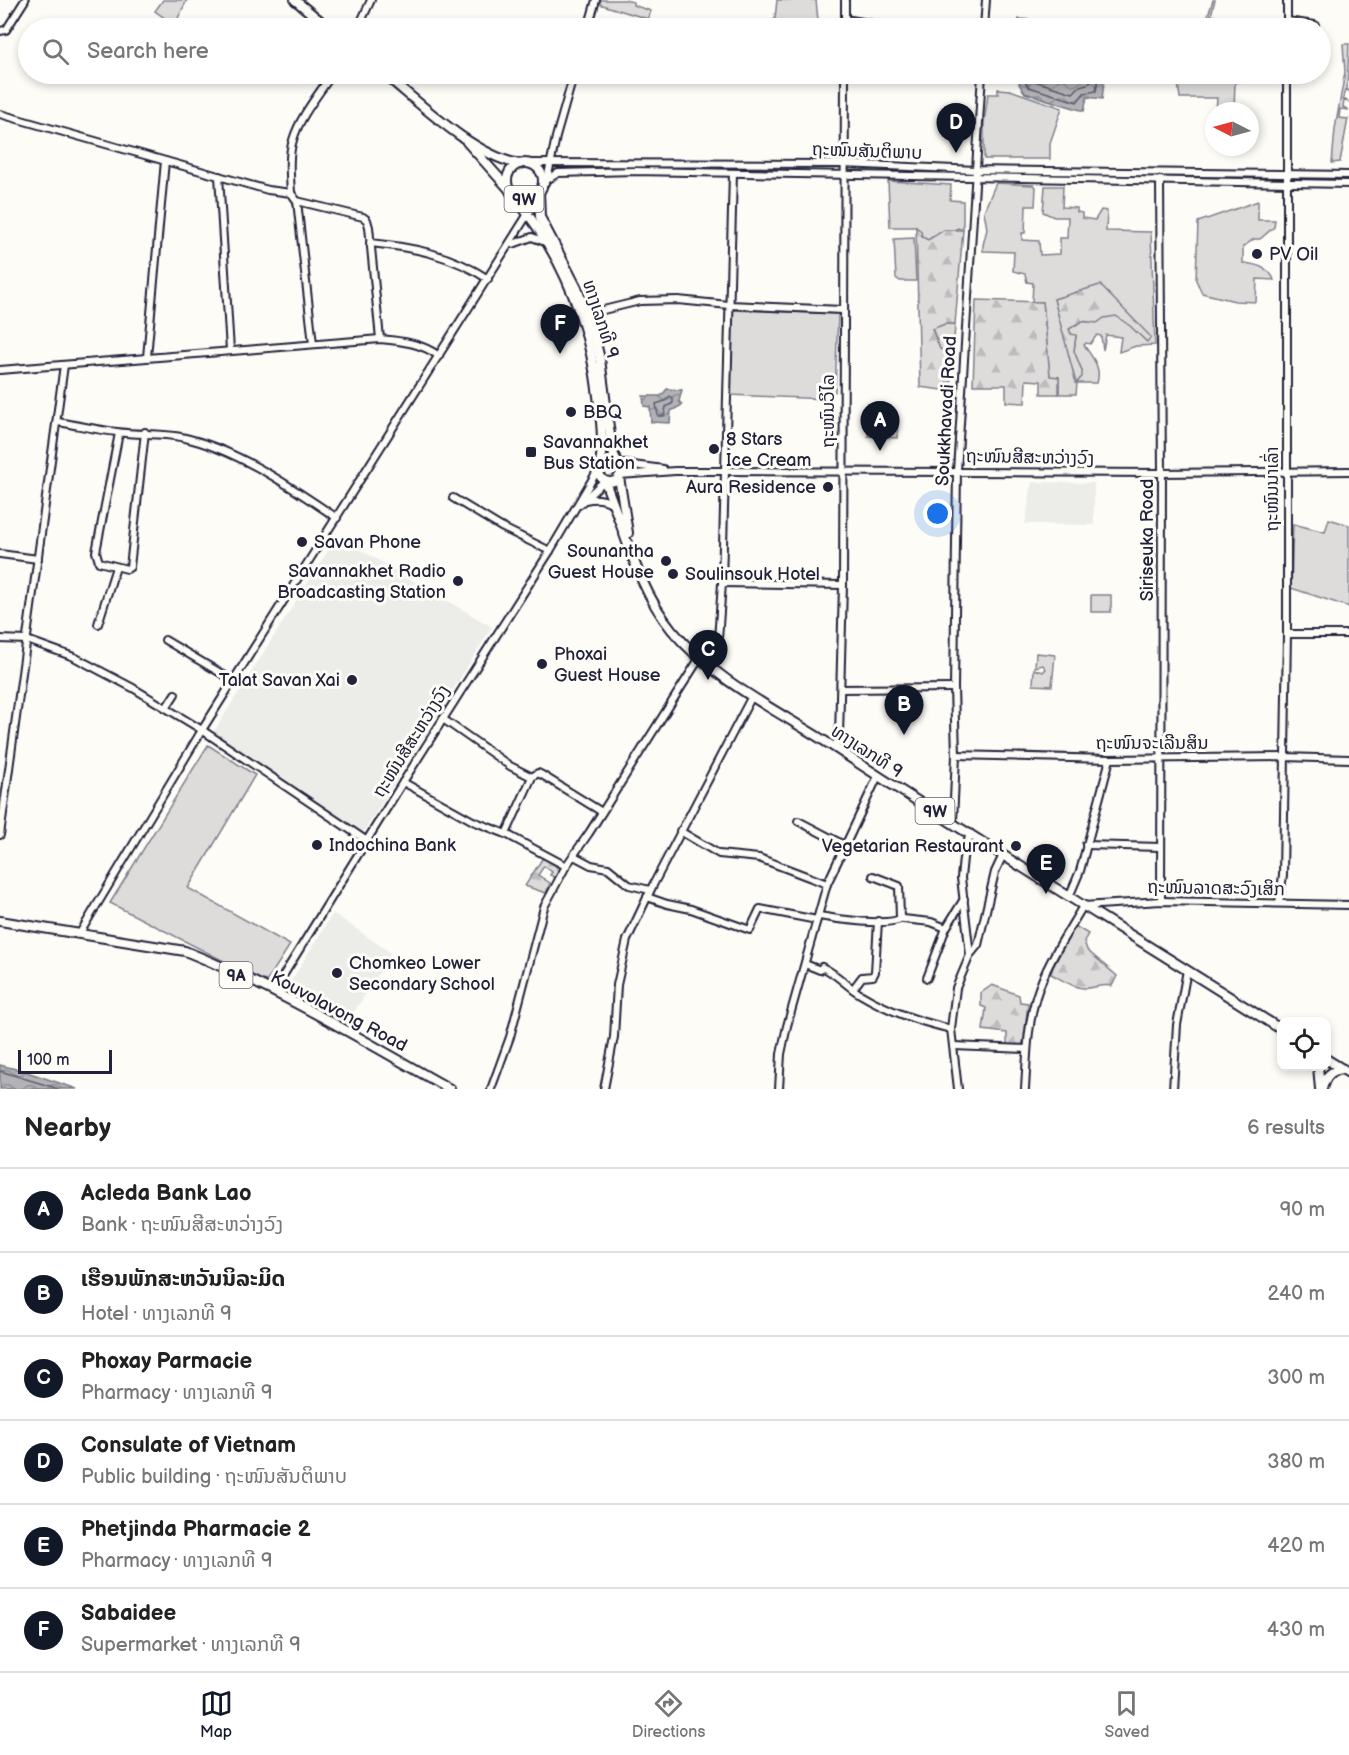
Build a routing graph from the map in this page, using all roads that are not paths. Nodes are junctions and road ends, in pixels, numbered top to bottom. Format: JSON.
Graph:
{"nodes":[{"id":1,"x":25,"y":0,"type":"edge"},
{"id":2,"x":295,"y":0,"type":"edge"},
{"id":3,"x":371,"y":0,"type":"edge"},
{"id":4,"x":596,"y":0,"type":"edge"},
{"id":5,"x":845,"y":0,"type":"edge"},
{"id":6,"x":986,"y":0,"type":"edge"},
{"id":7,"x":1287,"y":0,"type":"edge"},
{"id":8,"x":317,"y":18,"type":"edge"},
{"id":9,"x":363,"y":18,"type":"edge"},
{"id":10,"x":591,"y":18,"type":"edge"},
{"id":11,"x":845,"y":18,"type":"edge"},
{"id":12,"x":985,"y":18,"type":"edge"},
{"id":13,"x":1287,"y":18,"type":"edge"},
{"id":14,"x":0,"y":31,"type":"edge"},
{"id":15,"x":326,"y":84,"type":"edge"},
{"id":16,"x":397,"y":84,"type":"edge"},
{"id":17,"x":571,"y":84,"type":"edge"},
{"id":18,"x":845,"y":84,"type":"edge"},
{"id":19,"x":981,"y":84,"type":"edge"},
{"id":20,"x":1287,"y":84,"type":"edge"},
{"id":21,"x":0,"y":114,"type":"edge"},
{"id":22,"x":462,"y":136,"type":"junction"},
{"id":23,"x":165,"y":161,"type":"junction"},
{"id":24,"x":528,"y":163,"type":"junction"},
{"id":25,"x":552,"y":163,"type":"junction"},
{"id":26,"x":519,"y":164,"type":"junction"},
{"id":27,"x":844,"y":164,"type":"junction"},
{"id":28,"x":976,"y":170,"type":"junction"},
{"id":29,"x":733,"y":173,"type":"junction"},
{"id":30,"x":1287,"y":175,"type":"junction"},
{"id":31,"x":1349,"y":175,"type":"edge"},
{"id":32,"x":219,"y":176,"type":"junction"},
{"id":33,"x":844,"y":176,"type":"junction"},
{"id":34,"x":976,"y":178,"type":"junction"},
{"id":35,"x":547,"y":180,"type":"junction"},
{"id":36,"x":1160,"y":180,"type":"junction"},
{"id":37,"x":1287,"y":183,"type":"junction"},
{"id":38,"x":1349,"y":184,"type":"edge"},
{"id":39,"x":510,"y":191,"type":"junction"},
{"id":40,"x":540,"y":192,"type":"junction"},
{"id":41,"x":291,"y":193,"type":"junction"},
{"id":42,"x":297,"y":201,"type":"junction"},
{"id":43,"x":529,"y":216,"type":"junction"},
{"id":44,"x":370,"y":243,"type":"junction"},
{"id":45,"x":547,"y":243,"type":"junction"},
{"id":46,"x":509,"y":246,"type":"junction"},
{"id":47,"x":563,"y":265,"type":"junction"},
{"id":48,"x":488,"y":279,"type":"junction"},
{"id":49,"x":729,"y":305,"type":"junction"},
{"id":50,"x":843,"y":310,"type":"junction"},
{"id":51,"x":587,"y":314,"type":"junction"},
{"id":52,"x":380,"y":339,"type":"junction"},
{"id":53,"x":313,"y":344,"type":"junction"},
{"id":54,"x":230,"y":350,"type":"junction"},
{"id":55,"x":439,"y":356,"type":"junction"},
{"id":56,"x":147,"y":357,"type":"junction"},
{"id":57,"x":64,"y":365,"type":"junction"},
{"id":58,"x":0,"y":370,"type":"edge"},
{"id":59,"x":58,"y":422,"type":"junction"},
{"id":60,"x":145,"y":432,"type":"junction"},
{"id":61,"x":119,"y":433,"type":"junction"},
{"id":62,"x":617,"y":463,"type":"junction"},
{"id":63,"x":599,"y":466,"type":"junction"},
{"id":64,"x":843,"y":470,"type":"junction"},
{"id":65,"x":675,"y":471,"type":"junction"},
{"id":66,"x":724,"y":471,"type":"junction"},
{"id":67,"x":957,"y":471,"type":"junction"},
{"id":68,"x":1287,"y":471,"type":"junction"},
{"id":69,"x":1349,"y":471,"type":"edge"},
{"id":70,"x":1162,"y":473,"type":"junction"},
{"id":71,"x":620,"y":476,"type":"junction"},
{"id":72,"x":605,"y":481,"type":"junction"},
{"id":73,"x":453,"y":498,"type":"dead end"},
{"id":74,"x":584,"y":500,"type":"junction"},
{"id":75,"x":614,"y":505,"type":"junction"},
{"id":76,"x":576,"y":507,"type":"junction"},
{"id":77,"x":337,"y":518,"type":"junction"},
{"id":78,"x":550,"y":551,"type":"junction"},
{"id":79,"x":631,"y":552,"type":"junction"},
{"id":80,"x":0,"y":554,"type":"edge"},
{"id":81,"x":38,"y":559,"type":"junction"},
{"id":82,"x":116,"y":567,"type":"junction"},
{"id":83,"x":722,"y":583,"type":"junction"},
{"id":84,"x":843,"y":585,"type":"junction"},
{"id":85,"x":98,"y":624,"type":"dead end"},
{"id":86,"x":1287,"y":634,"type":"junction"},
{"id":87,"x":1349,"y":634,"type":"edge"},
{"id":88,"x":0,"y":639,"type":"edge"},
{"id":89,"x":27,"y":640,"type":"junction"},
{"id":90,"x":165,"y":640,"type":"dead end"},
{"id":91,"x":699,"y":658,"type":"junction"},
{"id":92,"x":711,"y":668,"type":"junction"},
{"id":93,"x":234,"y":681,"type":"junction"},
{"id":94,"x":954,"y":688,"type":"junction"},
{"id":95,"x":841,"y":689,"type":"junction"},
{"id":96,"x":175,"y":694,"type":"dead end"},
{"id":97,"x":752,"y":696,"type":"junction"},
{"id":98,"x":166,"y":708,"type":"junction"},
{"id":99,"x":443,"y":719,"type":"junction"},
{"id":100,"x":202,"y":730,"type":"junction"},
{"id":101,"x":835,"y":748,"type":"junction"},
{"id":102,"x":956,"y":755,"type":"junction"},
{"id":103,"x":1285,"y":757,"type":"junction"},
{"id":104,"x":1110,"y":759,"type":"junction"},
{"id":105,"x":1161,"y":759,"type":"junction"},
{"id":106,"x":1349,"y":759,"type":"edge"},
{"id":107,"x":0,"y":767,"type":"edge"},
{"id":108,"x":9,"y":767,"type":"junction"},
{"id":109,"x":878,"y":776,"type":"junction"},
{"id":110,"x":532,"y":777,"type":"junction"},
{"id":111,"x":403,"y":782,"type":"junction"},
{"id":112,"x":602,"y":812,"type":"junction"},
{"id":113,"x":798,"y":821,"type":"dead end"},
{"id":114,"x":953,"y":822,"type":"junction"},
{"id":115,"x":680,"y":831,"type":"junction"},
{"id":116,"x":970,"y":833,"type":"junction"},
{"id":117,"x":506,"y":834,"type":"junction"},
{"id":118,"x":0,"y":835,"type":"edge"},
{"id":119,"x":367,"y":841,"type":"junction"},
{"id":120,"x":844,"y":845,"type":"junction"},
{"id":121,"x":1086,"y":845,"type":"junction"},
{"id":122,"x":1161,"y":847,"type":"junction"},
{"id":123,"x":1003,"y":855,"type":"junction"},
{"id":124,"x":574,"y":856,"type":"junction"},
{"id":125,"x":566,"y":866,"type":"junction"},
{"id":126,"x":873,"y":876,"type":"dead end"},
{"id":127,"x":827,"y":884,"type":"junction"},
{"id":128,"x":650,"y":890,"type":"junction"},
{"id":129,"x":647,"y":897,"type":"junction"},
{"id":130,"x":1069,"y":897,"type":"junction"},
{"id":131,"x":964,"y":899,"type":"junction"},
{"id":132,"x":1161,"y":901,"type":"junction"},
{"id":133,"x":1279,"y":903,"type":"junction"},
{"id":134,"x":1349,"y":905,"type":"edge"},
{"id":135,"x":1083,"y":906,"type":"junction"},
{"id":136,"x":818,"y":918,"type":"junction"},
{"id":137,"x":902,"y":918,"type":"junction"},
{"id":138,"x":0,"y":921,"type":"edge"},
{"id":139,"x":878,"y":921,"type":"junction"},
{"id":140,"x":946,"y":928,"type":"junction"},
{"id":141,"x":80,"y":933,"type":"junction"},
{"id":142,"x":970,"y":955,"type":"junction"},
{"id":143,"x":805,"y":964,"type":"junction"},
{"id":144,"x":1187,"y":970,"type":"junction"},
{"id":145,"x":927,"y":978,"type":"dead end"},
{"id":146,"x":853,"y":989,"type":"junction"},
{"id":147,"x":273,"y":992,"type":"junction"},
{"id":148,"x":1277,"y":1027,"type":"edge"},
{"id":149,"x":951,"y":1029,"type":"junction"},
{"id":150,"x":954,"y":1046,"type":"junction"},
{"id":151,"x":1027,"y":1049,"type":"junction"},
{"id":152,"x":1331,"y":1062,"type":"edge"},
{"id":153,"x":1318,"y":1071,"type":"edge"},
{"id":154,"x":1346,"y":1071,"type":"edge"},
{"id":155,"x":450,"y":1089,"type":"edge"},
{"id":156,"x":491,"y":1089,"type":"edge"},
{"id":157,"x":604,"y":1089,"type":"edge"},
{"id":158,"x":778,"y":1089,"type":"edge"},
{"id":159,"x":958,"y":1089,"type":"edge"},
{"id":160,"x":1025,"y":1089,"type":"edge"},
{"id":161,"x":1173,"y":1089,"type":"edge"},
{"id":162,"x":1321,"y":1089,"type":"edge"}],
"edges":[{"from":1,"to":14,"type":"street"},
{"from":2,"to":8,"type":"main road"},
{"from":3,"to":9,"type":"street"},
{"from":4,"to":10,"type":"street"},
{"from":5,"to":11,"type":"street"},
{"from":6,"to":12,"type":"street"},
{"from":7,"to":13,"type":"street"},
{"from":15,"to":41,"type":"street"},
{"from":16,"to":22,"type":"main road","name":"ທາງເລກທີ 9","number":"9W"},
{"from":17,"to":25,"type":"street"},
{"from":18,"to":27,"type":"street","name":"ຖະໜົນວິໄລ"},
{"from":19,"to":28,"type":"street","name":"Soukkhavadi Road"},
{"from":20,"to":30,"type":"street","name":"ຖະໜົນນາເລົ່າ"},
{"from":21,"to":23,"type":"street"},
{"from":22,"to":26,"type":"main road","name":"ທາງເລກທີ 9","number":"9W"},
{"from":22,"to":39,"type":"main road","name":"ທາງເລກທີ 9","number":"9W"},
{"from":23,"to":32,"type":"street"},
{"from":23,"to":56,"type":"street"},
{"from":24,"to":25,"type":"street","name":"ຖະໜົນສັນຕິພາບ"},
{"from":24,"to":26,"type":"main road","name":"ທາງເລກທີ 9","number":"9W"},
{"from":24,"to":40,"type":"main road","name":"ທາງເລກທີ 9","number":"9W"},
{"from":25,"to":27,"type":"street","name":"ຖະໜົນສັນຕິພາບ"},
{"from":25,"to":35,"type":"street"},
{"from":26,"to":39,"type":"main road","number":"9W"},
{"from":27,"to":28,"type":"street","name":"ຖະໜົນສັນຕິພາບ"},
{"from":27,"to":33,"type":"street","name":"ຖະໜົນວິໄລ"},
{"from":28,"to":30,"type":"street","name":"ຖະໜົນສັນຕິພາບ"},
{"from":28,"to":34,"type":"street","name":"Soukkhavadi Road"},
{"from":29,"to":33,"type":"street","name":"ຖະໜົນສັນຕິພາບ"},
{"from":29,"to":35,"type":"street","name":"ຖະໜົນສັນຕິພາບ"},
{"from":29,"to":49,"type":"street"},
{"from":30,"to":31,"type":"street","name":"ຖະໜົນສັນຕິພາບ"},
{"from":30,"to":37,"type":"street","name":"ຖະໜົນນາເລົ່າ"},
{"from":32,"to":41,"type":"street"},
{"from":32,"to":54,"type":"street"},
{"from":33,"to":34,"type":"street","name":"ຖະໜົນສັນຕິພາບ"},
{"from":33,"to":50,"type":"street","name":"ຖະໜົນວິໄລ"},
{"from":34,"to":36,"type":"street","name":"ຖະໜົນສັນຕິພາບ"},
{"from":34,"to":67,"type":"street","name":"Soukkhavadi Road"},
{"from":35,"to":40,"type":"street"},
{"from":36,"to":37,"type":"street","name":"ຖະໜົນສັນຕິພາບ"},
{"from":36,"to":70,"type":"street","name":"Siriseuka Road"},
{"from":37,"to":38,"type":"street","name":"ຖະໜົນສັນຕິພາບ"},
{"from":37,"to":68,"type":"street","name":"ຖະໜົນນາເລົ່າ"},
{"from":39,"to":40,"type":"main road","number":"9W"},
{"from":39,"to":43,"type":"main road","name":"ທາງເລກທີ 9","number":"9W"},
{"from":40,"to":43,"type":"street"},
{"from":40,"to":47,"type":"main road","name":"ທາງເລກທີ 9","number":"9W"},
{"from":41,"to":42,"type":"street"},
{"from":42,"to":44,"type":"street"},
{"from":42,"to":53,"type":"street"},
{"from":43,"to":45,"type":"main road","name":"ທາງເລກທີ 9","number":"9W"},
{"from":43,"to":46,"type":"street"},
{"from":44,"to":48,"type":"street"},
{"from":44,"to":52,"type":"street"},
{"from":45,"to":46,"type":"street"},
{"from":45,"to":47,"type":"main road","name":"ທາງເລກທີ 9","number":"9W"},
{"from":46,"to":48,"type":"street"},
{"from":47,"to":51,"type":"main road","name":"ທາງເລກທີ 9","number":"9W"},
{"from":47,"to":63,"type":"main road","name":"ທາງເລກທີ 9","number":"9W"},
{"from":48,"to":55,"type":"street"},
{"from":49,"to":50,"type":"street"},
{"from":49,"to":51,"type":"street"},
{"from":49,"to":66,"type":"street"},
{"from":50,"to":64,"type":"street","name":"ຖະໜົນວິໄລ"},
{"from":51,"to":62,"type":"main road","name":"ທາງເລກທີ 9","number":"9W"},
{"from":52,"to":53,"type":"street"},
{"from":52,"to":55,"type":"street"},
{"from":53,"to":54,"type":"street"},
{"from":54,"to":56,"type":"street"},
{"from":55,"to":77,"type":"street"},
{"from":56,"to":57,"type":"street"},
{"from":57,"to":58,"type":"street"},
{"from":57,"to":59,"type":"street"},
{"from":59,"to":61,"type":"street"},
{"from":59,"to":81,"type":"street"},
{"from":60,"to":61,"type":"street"},
{"from":60,"to":77,"type":"street"},
{"from":60,"to":82,"type":"street"},
{"from":61,"to":82,"type":"street"},
{"from":62,"to":63,"type":"main road"},
{"from":62,"to":65,"type":"street"},
{"from":62,"to":71,"type":"main road"},
{"from":63,"to":72,"type":"main road"},
{"from":63,"to":76,"type":"street","name":"ຖະໜົນສີສະຫວ່າງວົງ"},
{"from":64,"to":66,"type":"street","name":"ຖະໜົນສີສະຫວ່າງວົງ"},
{"from":64,"to":67,"type":"street","name":"ຖະໜົນສີສະຫວ່າງວົງ"},
{"from":64,"to":84,"type":"street","name":"ຖະໜົນວິໄລ"},
{"from":65,"to":66,"type":"street","name":"ຖະໜົນສີສະຫວ່າງວົງ"},
{"from":65,"to":71,"type":"street"},
{"from":66,"to":83,"type":"street"},
{"from":67,"to":70,"type":"street","name":"ຖະໜົນສີສະຫວ່າງວົງ"},
{"from":67,"to":94,"type":"street","name":"Soukkhavadi Road"},
{"from":68,"to":69,"type":"street","name":"ຖະໜົນສີສະຫວ່າງວົງ"},
{"from":68,"to":70,"type":"street","name":"ຖະໜົນສີສະຫວ່າງວົງ"},
{"from":68,"to":86,"type":"street","name":"ຖະໜົນນາເລົ່າ"},
{"from":70,"to":105,"type":"street","name":"Siriseuka Road"},
{"from":71,"to":72,"type":"main road"},
{"from":71,"to":79,"type":"main road","name":"ທາງເລກທີ 9","number":"9W"},
{"from":72,"to":74,"type":"street"},
{"from":72,"to":75,"type":"main road","name":"ທາງເລກທີ 9","number":"9W"},
{"from":73,"to":78,"type":"street"},
{"from":74,"to":75,"type":"street"},
{"from":74,"to":76,"type":"street"},
{"from":75,"to":79,"type":"main road","name":"ທາງເລກທີ 9","number":"9W"},
{"from":76,"to":78,"type":"street","name":"ຖະໜົນສີສະຫວ່າງວົງ"},
{"from":77,"to":93,"type":"street"},
{"from":78,"to":99,"type":"street","name":"ຖະໜົນສີສະຫວ່າງວົງ"},
{"from":79,"to":91,"type":"main road","name":"ທາງເລກທີ 9","number":"9W"},
{"from":80,"to":81,"type":"street"},
{"from":81,"to":89,"type":"street"},
{"from":82,"to":85,"type":"street"},
{"from":83,"to":84,"type":"street"},
{"from":83,"to":92,"type":"street"},
{"from":84,"to":95,"type":"street","name":"ຖະໜົນວິໄລ"},
{"from":86,"to":87,"type":"street"},
{"from":86,"to":103,"type":"street","name":"ຖະໜົນນາເລົ່າ"},
{"from":88,"to":89,"type":"street"},
{"from":89,"to":98,"type":"street"},
{"from":89,"to":108,"type":"street"},
{"from":90,"to":93,"type":"street"},
{"from":91,"to":92,"type":"main road","name":"ທາງເລກທີ 9","number":"9W"},
{"from":91,"to":112,"type":"street"},
{"from":92,"to":97,"type":"main road","name":"ທາງເລກທີ 9","number":"9W"},
{"from":93,"to":100,"type":"street"},
{"from":94,"to":95,"type":"street"},
{"from":94,"to":102,"type":"street","name":"Soukkhavadi Road"},
{"from":95,"to":101,"type":"street","name":"ຖະໜົນວິໄລ"},
{"from":96,"to":98,"type":"street"},
{"from":97,"to":101,"type":"main road","name":"ທາງເລກທີ 9","number":"9W"},
{"from":97,"to":115,"type":"street"},
{"from":98,"to":100,"type":"street"},
{"from":99,"to":110,"type":"street"},
{"from":99,"to":111,"type":"street","name":"ຖະໜົນສີສະຫວ່າງວົງ"},
{"from":100,"to":119,"type":"street"},
{"from":100,"to":141,"type":"street"},
{"from":101,"to":109,"type":"main road","name":"ທາງເລກທີ 9","number":"9W"},
{"from":102,"to":104,"type":"street","name":"ຖະໜົນຈະເລີນສິນ"},
{"from":102,"to":114,"type":"street","name":"Soukkhavadi Road"},
{"from":103,"to":105,"type":"street","name":"ຖະໜົນຈະເລີນສິນ"},
{"from":103,"to":106,"type":"street","name":"ຖະໜົນຈະເລີນສິນ"},
{"from":103,"to":133,"type":"street","name":"ຖະໜົນນາເລົ່າ"},
{"from":104,"to":105,"type":"street","name":"ຖະໜົນຈະເລີນສິນ"},
{"from":104,"to":121,"type":"street"},
{"from":105,"to":122,"type":"street","name":"Siriseuka Road"},
{"from":107,"to":108,"type":"street"},
{"from":108,"to":118,"type":"street"},
{"from":109,"to":114,"type":"main road","name":"ທາງເລກທີ 9","number":"9W"},
{"from":109,"to":120,"type":"street"},
{"from":110,"to":112,"type":"street"},
{"from":110,"to":117,"type":"street"},
{"from":111,"to":117,"type":"street"},
{"from":111,"to":119,"type":"street","name":"ຖະໜົນສີສະຫວ່າງວົງ"},
{"from":112,"to":124,"type":"street"},
{"from":113,"to":120,"type":"street"},
{"from":114,"to":116,"type":"main road","name":"ທາງເລກທີ 9","number":"9W"},
{"from":115,"to":127,"type":"street"},
{"from":115,"to":128,"type":"street"},
{"from":116,"to":123,"type":"main road","name":"ທາງເລກທີ 9","number":"9W"},
{"from":116,"to":131,"type":"street"},
{"from":117,"to":125,"type":"street"},
{"from":119,"to":147,"type":"street","name":"ຖະໜົນສີສະຫວ່າງວົງ"},
{"from":120,"to":127,"type":"street"},
{"from":121,"to":122,"type":"street"},
{"from":121,"to":130,"type":"street"},
{"from":122,"to":132,"type":"street","name":"Siriseuka Road"},
{"from":123,"to":130,"type":"main road","name":"ທາງເລກທີ 9","number":"9W"},
{"from":123,"to":142,"type":"street"},
{"from":124,"to":125,"type":"street"},
{"from":124,"to":128,"type":"street"},
{"from":125,"to":156,"type":"street"},
{"from":126,"to":137,"type":"street"},
{"from":127,"to":136,"type":"street"},
{"from":128,"to":129,"type":"street"},
{"from":129,"to":136,"type":"street"},
{"from":129,"to":157,"type":"street"},
{"from":130,"to":135,"type":"main road","name":"ທາງເລກທີ 9","number":"9W"},
{"from":131,"to":140,"type":"street"},
{"from":131,"to":142,"type":"street"},
{"from":132,"to":133,"type":"street","name":"ຖະໜົນລາດສະວົງເສິກ"},
{"from":132,"to":135,"type":"street","name":"ຖະໜົນລາດສະວົງເສິກ"},
{"from":133,"to":134,"type":"street","name":"ຖະໜົນລາດສະວົງເສິກ"},
{"from":135,"to":144,"type":"main road","name":"ທາງເລກທີ 9","number":"9W"},
{"from":135,"to":151,"type":"street"},
{"from":136,"to":139,"type":"street"},
{"from":136,"to":143,"type":"street"},
{"from":137,"to":139,"type":"street"},
{"from":137,"to":140,"type":"street"},
{"from":138,"to":141,"type":"main road","name":"Kouvolavong Road","number":"9A"},
{"from":139,"to":146,"type":"street"},
{"from":140,"to":145,"type":"street"},
{"from":141,"to":147,"type":"main road","name":"Kouvolavong Road","number":"9A"},
{"from":142,"to":149,"type":"street"},
{"from":143,"to":146,"type":"street"},
{"from":143,"to":158,"type":"street"},
{"from":144,"to":148,"type":"main road","name":"ທາງເລກທີ 9","number":"9W"},
{"from":144,"to":161,"type":"street"},
{"from":146,"to":149,"type":"street"},
{"from":147,"to":155,"type":"main road","name":"Kouvolavong Road","number":"9A"},
{"from":149,"to":150,"type":"street"},
{"from":150,"to":151,"type":"street"},
{"from":150,"to":159,"type":"street"},
{"from":151,"to":160,"type":"street"},
{"from":152,"to":154,"type":"main road"},
{"from":153,"to":162,"type":"main road"},
{"from":154,"to":162,"type":"main road"}]}
